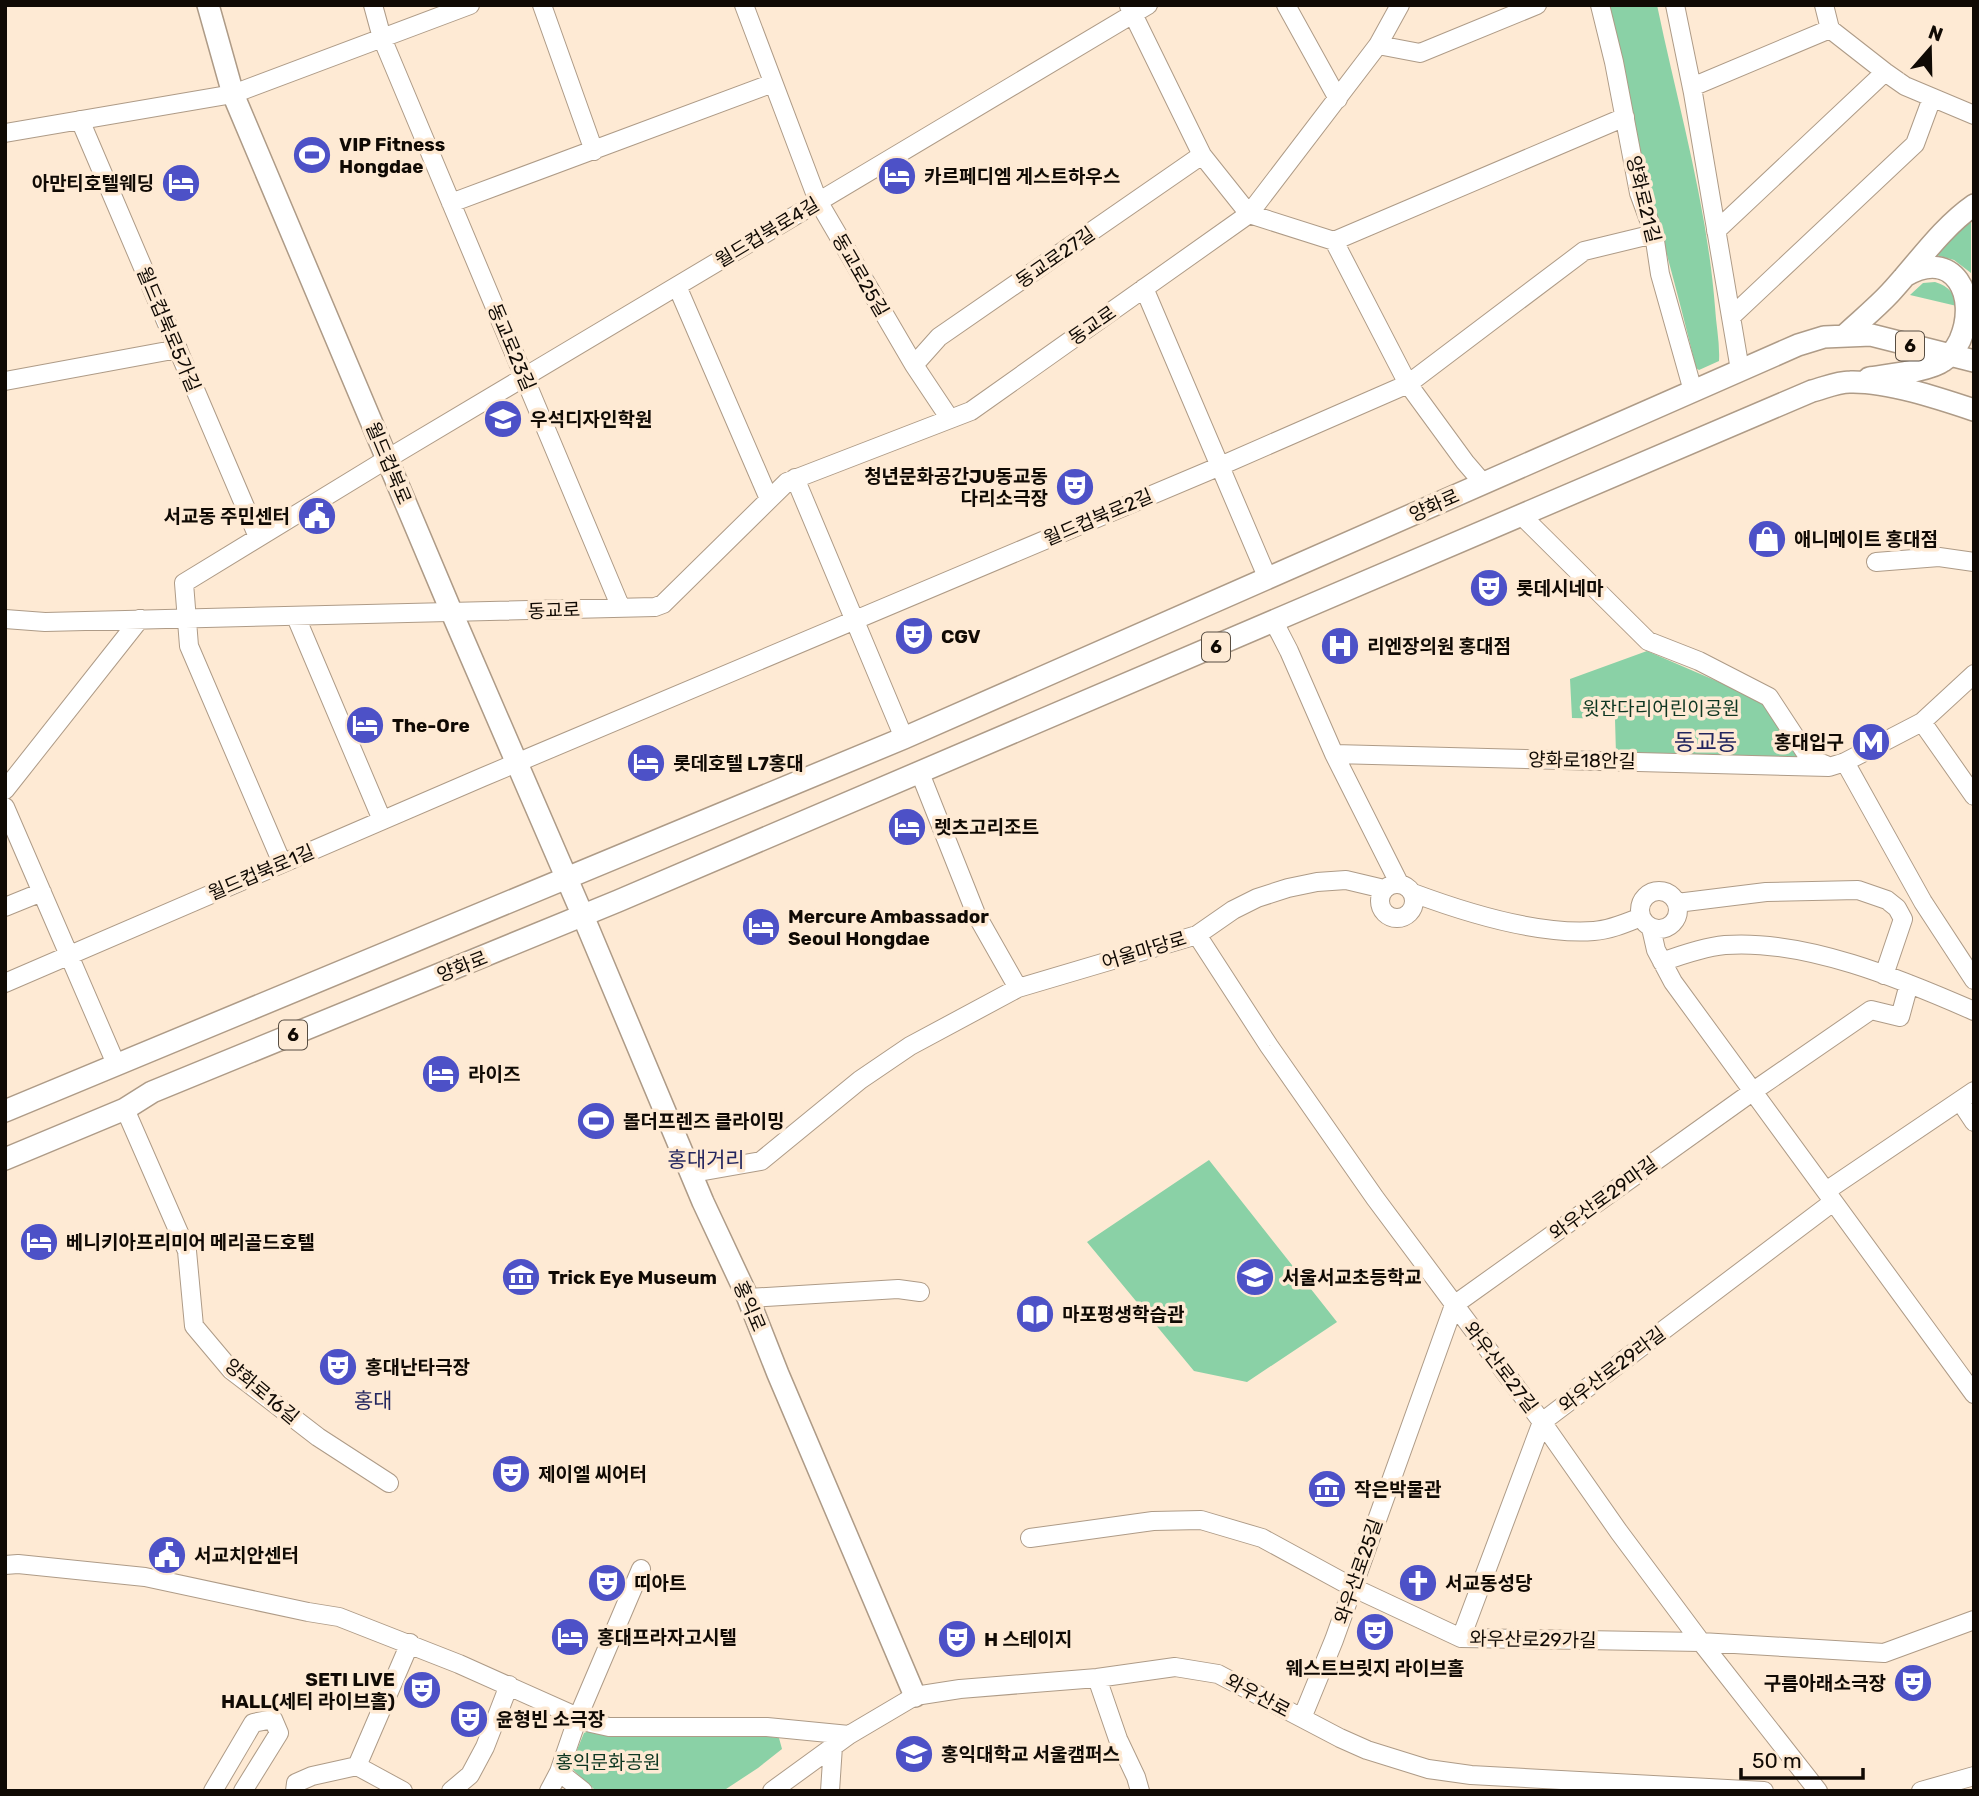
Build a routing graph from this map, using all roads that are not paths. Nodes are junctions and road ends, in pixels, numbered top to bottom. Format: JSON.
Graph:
{"nodes":[{"id":1,"x":208,"y":5,"type":"edge"},
{"id":2,"x":373,"y":5,"type":"edge"},
{"id":3,"x":470,"y":5,"type":"edge"},
{"id":4,"x":542,"y":5,"type":"edge"},
{"id":5,"x":744,"y":5,"type":"edge"},
{"id":6,"x":1286,"y":5,"type":"edge"},
{"id":7,"x":1400,"y":5,"type":"edge"},
{"id":8,"x":1600,"y":5,"type":"edge"},
{"id":9,"x":1675,"y":5,"type":"edge"},
{"id":10,"x":1824,"y":5,"type":"edge"},
{"id":11,"x":1533,"y":6,"type":"edge"},
{"id":12,"x":1136,"y":8,"type":"edge"},
{"id":13,"x":1830,"y":29,"type":"junction"},
{"id":14,"x":382,"y":38,"type":"junction"},
{"id":15,"x":1378,"y":45,"type":"junction"},
{"id":16,"x":1885,"y":72,"type":"junction"},
{"id":17,"x":773,"y":83,"type":"junction"},
{"id":18,"x":1692,"y":87,"type":"junction"},
{"id":19,"x":233,"y":94,"type":"junction"},
{"id":20,"x":1932,"y":98,"type":"junction"},
{"id":21,"x":1338,"y":99,"type":"junction"},
{"id":22,"x":1974,"y":115,"type":"edge"},
{"id":23,"x":1625,"y":117,"type":"junction"},
{"id":24,"x":80,"y":120,"type":"junction"},
{"id":25,"x":5,"y":133,"type":"edge"},
{"id":26,"x":594,"y":151,"type":"junction"},
{"id":27,"x":1202,"y":155,"type":"junction"},
{"id":28,"x":818,"y":201,"type":"junction"},
{"id":29,"x":451,"y":203,"type":"junction"},
{"id":30,"x":1974,"y":205,"type":"edge"},
{"id":31,"x":1249,"y":214,"type":"junction"},
{"id":32,"x":1716,"y":231,"type":"junction"},
{"id":33,"x":1654,"y":234,"type":"junction"},
{"id":34,"x":1334,"y":240,"type":"junction"},
{"id":35,"x":1905,"y":276,"type":"junction"},
{"id":36,"x":677,"y":286,"type":"junction"},
{"id":37,"x":1144,"y":288,"type":"junction"},
{"id":38,"x":1732,"y":316,"type":"junction"},
{"id":39,"x":1845,"y":335,"type":"junction"},
{"id":40,"x":178,"y":349,"type":"junction"},
{"id":41,"x":1951,"y":354,"type":"junction"},
{"id":42,"x":1974,"y":361,"type":"edge"},
{"id":43,"x":914,"y":365,"type":"junction"},
{"id":44,"x":1740,"y":370,"type":"junction"},
{"id":45,"x":524,"y":376,"type":"junction"},
{"id":46,"x":5,"y":381,"type":"edge"},
{"id":47,"x":1849,"y":382,"type":"junction"},
{"id":48,"x":1408,"y":384,"type":"junction"},
{"id":49,"x":1693,"y":391,"type":"junction"},
{"id":50,"x":1974,"y":410,"type":"edge"},
{"id":51,"x":950,"y":419,"type":"junction"},
{"id":52,"x":387,"y":458,"type":"junction"},
{"id":53,"x":1219,"y":467,"type":"junction"},
{"id":54,"x":795,"y":478,"type":"junction"},
{"id":55,"x":1483,"y":484,"type":"junction"},
{"id":56,"x":769,"y":499,"type":"junction"},
{"id":57,"x":1522,"y":516,"type":"junction"},
{"id":58,"x":258,"y":537,"type":"junction"},
{"id":59,"x":1876,"y":562,"type":"dead end"},
{"id":60,"x":1974,"y":562,"type":"edge"},
{"id":61,"x":1268,"y":579,"type":"junction"},
{"id":62,"x":621,"y":608,"type":"junction"},
{"id":63,"x":452,"y":613,"type":"junction"},
{"id":64,"x":296,"y":617,"type":"junction"},
{"id":65,"x":187,"y":618,"type":"junction"},
{"id":66,"x":5,"y":619,"type":"edge"},
{"id":67,"x":140,"y":619,"type":"junction"},
{"id":68,"x":854,"y":620,"type":"junction"},
{"id":69,"x":1274,"y":622,"type":"junction"},
{"id":70,"x":1973,"y":678,"type":"edge"},
{"id":71,"x":1922,"y":722,"type":"junction"},
{"id":72,"x":904,"y":738,"type":"junction"},
{"id":73,"x":1334,"y":754,"type":"junction"},
{"id":74,"x":518,"y":763,"type":"junction"},
{"id":75,"x":1837,"y":765,"type":"junction"},
{"id":76,"x":920,"y":774,"type":"junction"},
{"id":77,"x":5,"y":790,"type":"edge"},
{"id":78,"x":1974,"y":796,"type":"edge"},
{"id":79,"x":5,"y":807,"type":"edge"},
{"id":80,"x":382,"y":820,"type":"junction"},
{"id":81,"x":282,"y":863,"type":"junction"},
{"id":82,"x":566,"y":878,"type":"junction"},
{"id":83,"x":1399,"y":888,"type":"junction"},
{"id":84,"x":41,"y":892,"type":"junction"},
{"id":85,"x":1677,"y":902,"type":"junction"},
{"id":86,"x":1923,"y":902,"type":"junction"},
{"id":87,"x":5,"y":907,"type":"edge"},
{"id":88,"x":1900,"y":915,"type":"junction"},
{"id":89,"x":583,"y":916,"type":"junction"},
{"id":90,"x":1646,"y":922,"type":"junction"},
{"id":91,"x":1197,"y":934,"type":"junction"},
{"id":92,"x":70,"y":956,"type":"junction"},
{"id":93,"x":1662,"y":962,"type":"junction"},
{"id":94,"x":1884,"y":975,"type":"junction"},
{"id":95,"x":1974,"y":980,"type":"edge"},
{"id":96,"x":5,"y":983,"type":"edge"},
{"id":97,"x":1909,"y":984,"type":"junction"},
{"id":98,"x":1018,"y":988,"type":"junction"},
{"id":99,"x":1974,"y":1012,"type":"edge"},
{"id":100,"x":116,"y":1064,"type":"junction"},
{"id":101,"x":1752,"y":1092,"type":"junction"},
{"id":102,"x":1967,"y":1096,"type":"edge"},
{"id":103,"x":125,"y":1109,"type":"junction"},
{"id":104,"x":5,"y":1111,"type":"edge"},
{"id":105,"x":1974,"y":1122,"type":"edge"},
{"id":106,"x":5,"y":1159,"type":"edge"},
{"id":107,"x":692,"y":1173,"type":"junction"},
{"id":108,"x":1830,"y":1196,"type":"junction"},
{"id":109,"x":920,"y":1292,"type":"dead end"},
{"id":110,"x":748,"y":1298,"type":"junction"},
{"id":111,"x":1454,"y":1305,"type":"junction"},
{"id":112,"x":1974,"y":1394,"type":"edge"},
{"id":113,"x":1542,"y":1422,"type":"junction"},
{"id":114,"x":389,"y":1483,"type":"dead end"},
{"id":115,"x":1030,"y":1538,"type":"dead end"},
{"id":116,"x":5,"y":1565,"type":"edge"},
{"id":117,"x":641,"y":1569,"type":"dead end"},
{"id":118,"x":1352,"y":1587,"type":"junction"},
{"id":119,"x":1974,"y":1620,"type":"edge"},
{"id":120,"x":1461,"y":1639,"type":"junction"},
{"id":121,"x":1701,"y":1642,"type":"junction"},
{"id":122,"x":410,"y":1643,"type":"junction"},
{"id":123,"x":1097,"y":1678,"type":"junction"},
{"id":124,"x":509,"y":1685,"type":"junction"},
{"id":125,"x":915,"y":1696,"type":"junction"},
{"id":126,"x":578,"y":1717,"type":"junction"},
{"id":127,"x":1302,"y":1718,"type":"junction"},
{"id":128,"x":849,"y":1735,"type":"junction"},
{"id":129,"x":833,"y":1746,"type":"junction"},
{"id":130,"x":357,"y":1766,"type":"junction"},
{"id":131,"x":559,"y":1772,"type":"junction"},
{"id":132,"x":1971,"y":1782,"type":"edge"},
{"id":133,"x":213,"y":1791,"type":"edge"},
{"id":134,"x":243,"y":1791,"type":"edge"},
{"id":135,"x":295,"y":1791,"type":"edge"},
{"id":136,"x":403,"y":1791,"type":"edge"},
{"id":137,"x":451,"y":1791,"type":"edge"},
{"id":138,"x":549,"y":1791,"type":"edge"},
{"id":139,"x":583,"y":1791,"type":"edge"},
{"id":140,"x":772,"y":1791,"type":"edge"},
{"id":141,"x":830,"y":1791,"type":"edge"},
{"id":142,"x":1140,"y":1791,"type":"edge"},
{"id":143,"x":1763,"y":1791,"type":"edge"},
{"id":144,"x":1818,"y":1791,"type":"edge"},
{"id":145,"x":1921,"y":1791,"type":"edge"}],
"edges":[{"from":1,"to":19,"type":"main road","name":"월드컵북로"},
{"from":2,"to":14,"type":"street","name":"동교로23길"},
{"from":3,"to":14,"type":"street"},
{"from":4,"to":26,"type":"street"},
{"from":5,"to":17,"type":"street","name":"동교로25길"},
{"from":6,"to":21,"type":"street"},
{"from":7,"to":15,"type":"street","name":"동교로"},
{"from":8,"to":23,"type":"street","name":"양화로21길"},
{"from":9,"to":18,"type":"street"},
{"from":10,"to":13,"type":"street"},
{"from":11,"to":15,"type":"street"},
{"from":12,"to":27,"type":"street"},
{"from":12,"to":28,"type":"street","name":"월드컵북로4길"},
{"from":13,"to":16,"type":"street"},
{"from":13,"to":18,"type":"street"},
{"from":14,"to":19,"type":"street"},
{"from":14,"to":29,"type":"street","name":"동교로23길"},
{"from":15,"to":21,"type":"street","name":"동교로"},
{"from":16,"to":20,"type":"street"},
{"from":16,"to":32,"type":"street"},
{"from":17,"to":26,"type":"street"},
{"from":17,"to":28,"type":"street","name":"동교로25길"},
{"from":18,"to":32,"type":"street"},
{"from":19,"to":24,"type":"street"},
{"from":19,"to":52,"type":"main road","name":"월드컵북로"},
{"from":20,"to":22,"type":"street"},
{"from":20,"to":38,"type":"street"},
{"from":21,"to":31,"type":"street","name":"동교로"},
{"from":23,"to":33,"type":"street","name":"양화로21길"},
{"from":23,"to":34,"type":"street"},
{"from":24,"to":25,"type":"street"},
{"from":24,"to":40,"type":"street","name":"월드컵북로5가길"},
{"from":26,"to":29,"type":"street"},
{"from":27,"to":31,"type":"street"},
{"from":27,"to":43,"type":"street","name":"동교로27길"},
{"from":28,"to":36,"type":"street","name":"월드컵북로4길"},
{"from":28,"to":43,"type":"street","name":"동교로25길"},
{"from":29,"to":45,"type":"street","name":"동교로23길"},
{"from":30,"to":35,"type":"main road"},
{"from":31,"to":34,"type":"street"},
{"from":31,"to":37,"type":"street","name":"동교로"},
{"from":32,"to":38,"type":"street"},
{"from":33,"to":48,"type":"street","name":"월드컵북로2길"},
{"from":33,"to":49,"type":"street","name":"양화로21길"},
{"from":34,"to":48,"type":"street"},
{"from":35,"to":39,"type":"main road"},
{"from":35,"to":41,"type":"main road"},
{"from":36,"to":45,"type":"street","name":"월드컵북로4길"},
{"from":36,"to":56,"type":"street"},
{"from":37,"to":51,"type":"street","name":"동교로"},
{"from":37,"to":53,"type":"street"},
{"from":38,"to":44,"type":"street"},
{"from":39,"to":41,"type":"main road","name":"양화로","number":"6"},
{"from":39,"to":44,"type":"main road","name":"양화로","number":"6"},
{"from":40,"to":46,"type":"street"},
{"from":40,"to":58,"type":"street","name":"월드컵북로5가길"},
{"from":41,"to":42,"type":"main road","name":"양화로","number":"6"},
{"from":41,"to":47,"type":"main road"},
{"from":43,"to":51,"type":"street","name":"동교로25길"},
{"from":44,"to":49,"type":"main road","name":"양화로","number":"6"},
{"from":45,"to":52,"type":"street","name":"월드컵북로4길"},
{"from":45,"to":62,"type":"street","name":"동교로23길"},
{"from":47,"to":50,"type":"main road","name":"양화로","number":"6"},
{"from":47,"to":57,"type":"main road","name":"양화로","number":"6"},
{"from":48,"to":53,"type":"street","name":"월드컵북로2길"},
{"from":48,"to":55,"type":"street"},
{"from":49,"to":55,"type":"main road","name":"양화로","number":"6"},
{"from":51,"to":54,"type":"street","name":"동교로"},
{"from":52,"to":58,"type":"street"},
{"from":52,"to":63,"type":"main road","name":"월드컵북로"},
{"from":53,"to":61,"type":"street"},
{"from":53,"to":68,"type":"street","name":"월드컵북로2길"},
{"from":54,"to":56,"type":"street","name":"동교로"},
{"from":54,"to":68,"type":"street"},
{"from":55,"to":61,"type":"main road","name":"양화로","number":"6"},
{"from":56,"to":62,"type":"street","name":"동교로"},
{"from":57,"to":69,"type":"main road","name":"양화로","number":"6"},
{"from":57,"to":75,"type":"street"},
{"from":58,"to":65,"type":"street"},
{"from":59,"to":60,"type":"street"},
{"from":61,"to":72,"type":"main road","name":"양화로","number":"6"},
{"from":62,"to":63,"type":"street","name":"동교로"},
{"from":63,"to":64,"type":"street","name":"동교로"},
{"from":63,"to":74,"type":"main road","name":"월드컵북로"},
{"from":64,"to":65,"type":"street","name":"동교로"},
{"from":64,"to":80,"type":"street"},
{"from":65,"to":67,"type":"street","name":"동교로"},
{"from":65,"to":81,"type":"street"},
{"from":66,"to":67,"type":"street","name":"동교로"},
{"from":67,"to":77,"type":"street"},
{"from":68,"to":72,"type":"street"},
{"from":68,"to":74,"type":"street","name":"월드컵북로2길"},
{"from":69,"to":73,"type":"street"},
{"from":69,"to":76,"type":"main road","name":"양화로","number":"6"},
{"from":70,"to":71,"type":"street"},
{"from":71,"to":75,"type":"street"},
{"from":71,"to":78,"type":"street"},
{"from":72,"to":82,"type":"main road","name":"양화로","number":"6"},
{"from":73,"to":75,"type":"street","name":"양화로18안길"},
{"from":73,"to":83,"type":"street"},
{"from":74,"to":80,"type":"street","name":"월드컵북로1길"},
{"from":74,"to":82,"type":"main road","name":"월드컵북로"},
{"from":75,"to":86,"type":"street"},
{"from":76,"to":89,"type":"main road","name":"양화로","number":"6"},
{"from":76,"to":98,"type":"street"},
{"from":79,"to":84,"type":"street"},
{"from":80,"to":81,"type":"street","name":"월드컵북로1길"},
{"from":81,"to":92,"type":"street","name":"월드컵북로1길"},
{"from":82,"to":89,"type":"main road","name":"월드컵북로"},
{"from":82,"to":100,"type":"main road","name":"양화로","number":"6"},
{"from":83,"to":90,"type":"street","name":"어울마당로"},
{"from":83,"to":91,"type":"street","name":"어울마당로"},
{"from":84,"to":87,"type":"street"},
{"from":84,"to":92,"type":"street"},
{"from":85,"to":88,"type":"street"},
{"from":85,"to":90,"type":"street"},
{"from":85,"to":90,"type":"street"},
{"from":86,"to":88,"type":"street"},
{"from":86,"to":95,"type":"street"},
{"from":88,"to":94,"type":"street"},
{"from":89,"to":103,"type":"main road","name":"양화로","number":"6"},
{"from":89,"to":107,"type":"main road","name":"홍익로"},
{"from":90,"to":93,"type":"street"},
{"from":91,"to":98,"type":"street","name":"어울마당로"},
{"from":91,"to":111,"type":"street","name":"와우산로27길"},
{"from":92,"to":96,"type":"street","name":"월드컵북로1길"},
{"from":92,"to":100,"type":"street"},
{"from":93,"to":94,"type":"street"},
{"from":93,"to":101,"type":"street"},
{"from":94,"to":97,"type":"street"},
{"from":97,"to":99,"type":"street"},
{"from":97,"to":101,"type":"street","name":"와우산로29마길"},
{"from":98,"to":107,"type":"street","name":"어울마당로"},
{"from":100,"to":104,"type":"main road","name":"양화로","number":"6"},
{"from":101,"to":108,"type":"street"},
{"from":101,"to":111,"type":"street","name":"와우산로29마길"},
{"from":102,"to":105,"type":"street"},
{"from":102,"to":108,"type":"street","name":"와우산로29라길"},
{"from":103,"to":106,"type":"main road","name":"양화로","number":"6"},
{"from":103,"to":114,"type":"street","name":"양화로16길"},
{"from":107,"to":110,"type":"main road","name":"홍익로"},
{"from":108,"to":112,"type":"street"},
{"from":108,"to":113,"type":"street","name":"와우산로29라길"},
{"from":109,"to":110,"type":"street"},
{"from":110,"to":125,"type":"main road","name":"홍익로"},
{"from":111,"to":113,"type":"street","name":"와우산로27길"},
{"from":111,"to":118,"type":"street","name":"와우산로25길"},
{"from":113,"to":120,"type":"street","name":"와우산로29라길"},
{"from":113,"to":121,"type":"street","name":"와우산로27길"},
{"from":115,"to":118,"type":"street","name":"와우산로29가길"},
{"from":116,"to":122,"type":"street"},
{"from":117,"to":126,"type":"street"},
{"from":118,"to":120,"type":"street","name":"와우산로29가길"},
{"from":118,"to":127,"type":"street","name":"와우산로25길"},
{"from":119,"to":121,"type":"street","name":"와우산로29가길"},
{"from":120,"to":121,"type":"street","name":"와우산로29가길"},
{"from":121,"to":144,"type":"street","name":"와우산로27길"},
{"from":122,"to":124,"type":"street"},
{"from":122,"to":130,"type":"street"},
{"from":123,"to":125,"type":"street","name":"와우산로"},
{"from":123,"to":127,"type":"street","name":"와우산로"},
{"from":123,"to":142,"type":"street"},
{"from":124,"to":126,"type":"street"},
{"from":124,"to":137,"type":"street"},
{"from":125,"to":128,"type":"street","name":"와우산로"},
{"from":126,"to":128,"type":"street"},
{"from":126,"to":131,"type":"street"},
{"from":127,"to":143,"type":"street","name":"와우산로"},
{"from":128,"to":129,"type":"street","name":"와우산로"},
{"from":129,"to":140,"type":"street","name":"와우산로"},
{"from":129,"to":141,"type":"street"},
{"from":130,"to":135,"type":"street"},
{"from":130,"to":136,"type":"street"},
{"from":131,"to":138,"type":"street"},
{"from":131,"to":139,"type":"street"},
{"from":132,"to":145,"type":"street"},
{"from":133,"to":134,"type":"street"}]}
